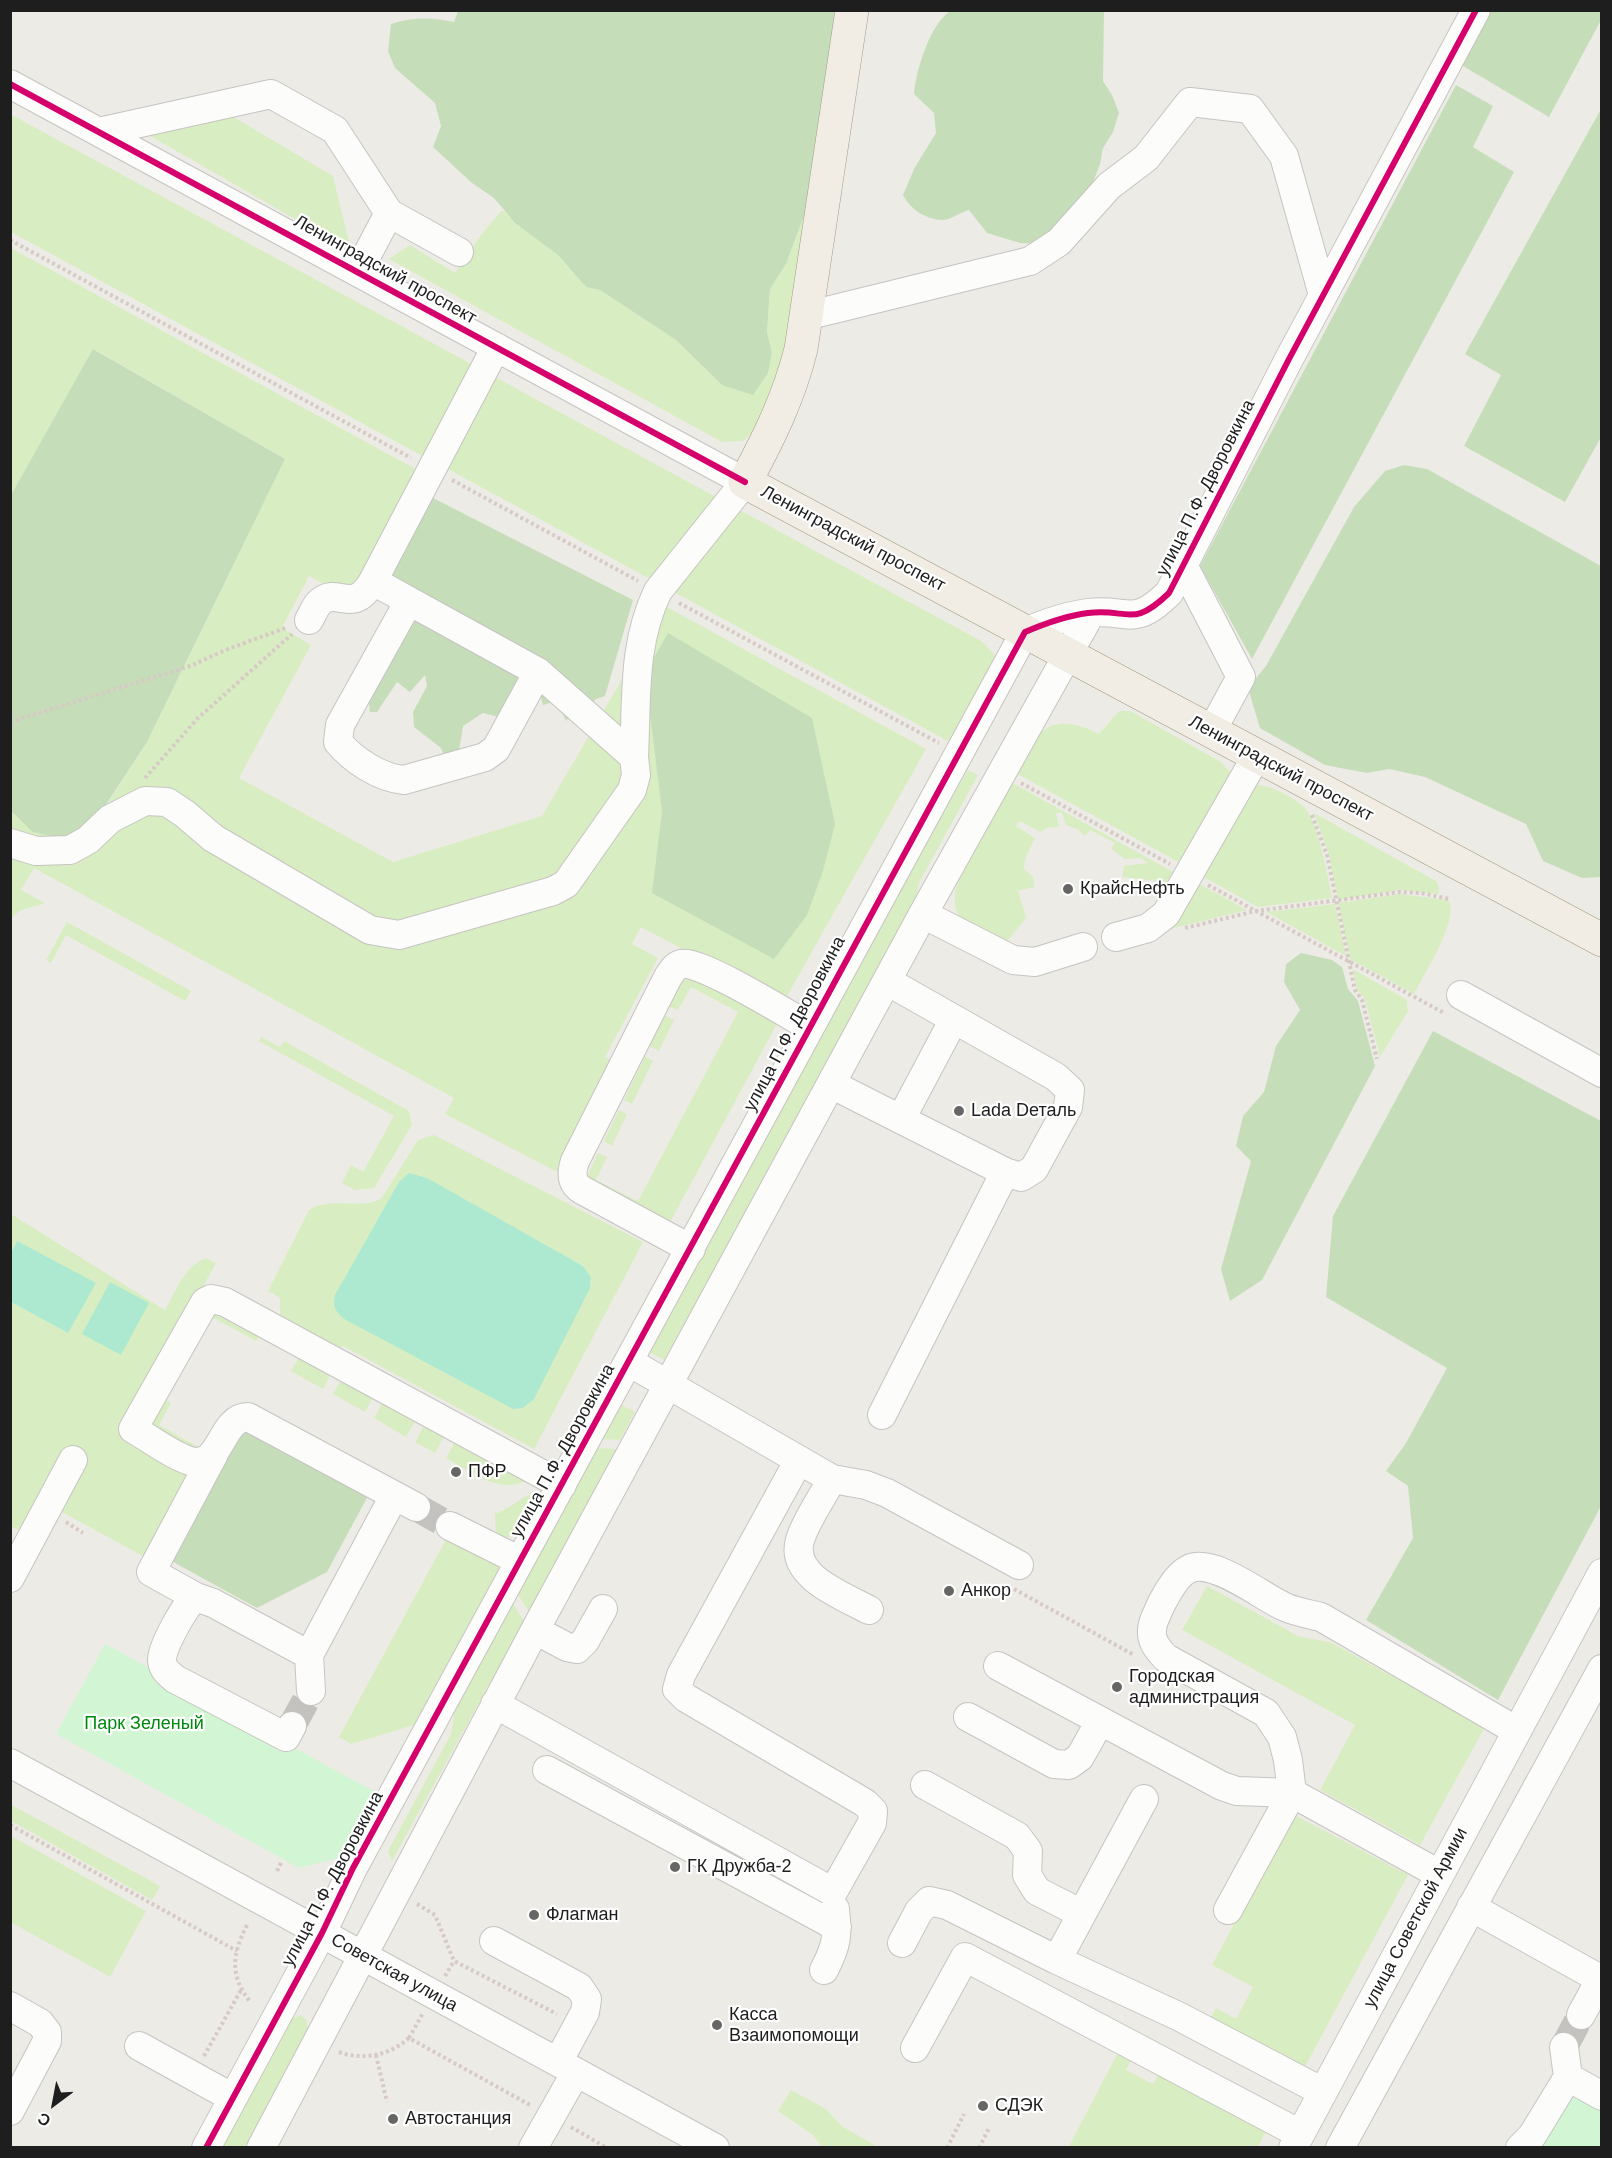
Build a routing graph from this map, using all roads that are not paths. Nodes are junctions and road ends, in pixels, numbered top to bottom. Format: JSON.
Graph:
{"nodes":[{"id":1,"x":1476,"y":10,"type":"edge"},
{"id":2,"x":854,"y":11,"type":"edge"},
{"id":3,"x":10,"y":84,"type":"edge"},
{"id":4,"x":99,"y":132,"type":"junction"},
{"id":5,"x":389,"y":213,"type":"junction"},
{"id":6,"x":459,"y":252,"type":"dead end"},
{"id":7,"x":358,"y":272,"type":"junction"},
{"id":8,"x":1323,"y":295,"type":"junction"},
{"id":9,"x":806,"y":316,"type":"junction"},
{"id":10,"x":496,"y":347,"type":"junction"},
{"id":11,"x":745,"y":482,"type":"junction"},
{"id":12,"x":1184,"y":567,"type":"junction"},
{"id":13,"x":373,"y":581,"type":"junction"},
{"id":14,"x":409,"y":601,"type":"junction"},
{"id":15,"x":1091,"y":613,"type":"junction"},
{"id":16,"x":309,"y":620,"type":"road end"},
{"id":17,"x":1025,"y":632,"type":"junction"},
{"id":18,"x":1068,"y":655,"type":"junction"},
{"id":19,"x":538,"y":672,"type":"junction"},
{"id":20,"x":1211,"y":732,"type":"junction"},
{"id":21,"x":634,"y":757,"type":"junction"},
{"id":22,"x":1256,"y":757,"type":"junction"},
{"id":23,"x":10,"y":843,"type":"edge"},
{"id":24,"x":923,"y":914,"type":"junction"},
{"id":25,"x":1116,"y":937,"type":"dead end"},
{"id":26,"x":1602,"y":940,"type":"edge"},
{"id":27,"x":1083,"y":947,"type":"dead end"},
{"id":28,"x":887,"y":981,"type":"junction"},
{"id":29,"x":1458,"y":1006,"type":"road end"},
{"id":30,"x":954,"y":1019,"type":"junction"},
{"id":31,"x":810,"y":1027,"type":"junction"},
{"id":32,"x":1602,"y":1073,"type":"edge"},
{"id":33,"x":831,"y":1084,"type":"junction"},
{"id":34,"x":901,"y":1119,"type":"junction"},
{"id":35,"x":1005,"y":1172,"type":"junction"},
{"id":36,"x":691,"y":1249,"type":"junction"},
{"id":37,"x":629,"y":1362,"type":"junction"},
{"id":38,"x":668,"y":1384,"type":"junction"},
{"id":39,"x":882,"y":1415,"type":"dead end"},
{"id":40,"x":214,"y":1454,"type":"junction"},
{"id":41,"x":73,"y":1460,"type":"dead end"},
{"id":42,"x":799,"y":1460,"type":"junction"},
{"id":43,"x":832,"y":1479,"type":"junction"},
{"id":44,"x":562,"y":1485,"type":"junction"},
{"id":45,"x":450,"y":1526,"type":"tunnel mouth"},
{"id":46,"x":520,"y":1561,"type":"junction"},
{"id":47,"x":1019,"y":1565,"type":"dead end"},
{"id":48,"x":1602,"y":1573,"type":"edge"},
{"id":49,"x":10,"y":1578,"type":"edge"},
{"id":50,"x":196,"y":1597,"type":"junction"},
{"id":51,"x":603,"y":1609,"type":"dead end"},
{"id":52,"x":869,"y":1610,"type":"dead end"},
{"id":53,"x":535,"y":1630,"type":"junction"},
{"id":54,"x":309,"y":1655,"type":"junction"},
{"id":55,"x":998,"y":1666,"type":"dead end"},
{"id":56,"x":1602,"y":1669,"type":"edge"},
{"id":57,"x":1540,"y":1689,"type":"junction"},
{"id":58,"x":311,"y":1691,"type":"tunnel mouth"},
{"id":59,"x":495,"y":1704,"type":"junction"},
{"id":60,"x":1579,"y":1711,"type":"junction"},
{"id":61,"x":968,"y":1717,"type":"dead end"},
{"id":62,"x":1100,"y":1721,"type":"junction"},
{"id":63,"x":292,"y":1726,"type":"dead end"},
{"id":64,"x":1517,"y":1731,"type":"junction"},
{"id":65,"x":11,"y":1764,"type":"edge"},
{"id":66,"x":547,"y":1770,"type":"dead end"},
{"id":67,"x":925,"y":1785,"type":"dead end"},
{"id":68,"x":1292,"y":1793,"type":"junction"},
{"id":69,"x":1144,"y":1799,"type":"dead end"},
{"id":70,"x":1439,"y":1874,"type":"junction"},
{"id":71,"x":833,"y":1892,"type":"junction"},
{"id":72,"x":1471,"y":1907,"type":"junction"},
{"id":73,"x":1228,"y":1910,"type":"dead end"},
{"id":74,"x":1082,"y":1914,"type":"junction"},
{"id":75,"x":837,"y":1927,"type":"junction"},
{"id":76,"x":322,"y":1933,"type":"junction"},
{"id":77,"x":494,"y":1941,"type":"dead end"},
{"id":78,"x":902,"y":1943,"type":"dead end"},
{"id":79,"x":364,"y":1957,"type":"junction"},
{"id":80,"x":1057,"y":1960,"type":"junction"},
{"id":81,"x":824,"y":1970,"type":"dead end"},
{"id":82,"x":1601,"y":1980,"type":"edge"},
{"id":83,"x":10,"y":2006,"type":"edge"},
{"id":84,"x":1581,"y":2015,"type":"tunnel mouth"},
{"id":85,"x":139,"y":2046,"type":"dead end"},
{"id":86,"x":1564,"y":2047,"type":"tunnel mouth"},
{"id":87,"x":915,"y":2048,"type":"dead end"},
{"id":88,"x":567,"y":2067,"type":"junction"},
{"id":89,"x":1568,"y":2077,"type":"junction"},
{"id":90,"x":1323,"y":2092,"type":"junction"},
{"id":91,"x":1602,"y":2096,"type":"edge"},
{"id":92,"x":233,"y":2098,"type":"junction"},
{"id":93,"x":10,"y":2111,"type":"edge"},
{"id":94,"x":1297,"y":2141,"type":"edge"},
{"id":95,"x":206,"y":2148,"type":"edge"},
{"id":96,"x":261,"y":2148,"type":"edge"},
{"id":97,"x":533,"y":2148,"type":"edge"},
{"id":98,"x":715,"y":2148,"type":"edge"},
{"id":99,"x":1340,"y":2148,"type":"edge"},
{"id":100,"x":1520,"y":2148,"type":"edge"}],
"edges":[{"from":1,"to":8,"type":"street","name":"улица П.Ф. Дворовкина"},
{"from":2,"to":9,"type":"main road"},
{"from":3,"to":4,"type":"street","name":"Ленинградский проспект"},
{"from":4,"to":5,"type":"street"},
{"from":4,"to":7,"type":"street","name":"Ленинградский проспект"},
{"from":5,"to":6,"type":"street"},
{"from":5,"to":7,"type":"street"},
{"from":7,"to":10,"type":"street","name":"Ленинградский проспект"},
{"from":8,"to":9,"type":"street"},
{"from":8,"to":12,"type":"street","name":"улица П.Ф. Дворовкина"},
{"from":9,"to":11,"type":"main road"},
{"from":10,"to":11,"type":"street","name":"Ленинградский проспект"},
{"from":10,"to":13,"type":"street"},
{"from":11,"to":17,"type":"main road","name":"Ленинградский проспект"},
{"from":11,"to":21,"type":"street"},
{"from":12,"to":15,"type":"street","name":"улица П.Ф. Дворовкина"},
{"from":12,"to":20,"type":"street"},
{"from":13,"to":14,"type":"street"},
{"from":13,"to":16,"type":"street"},
{"from":14,"to":19,"type":"street"},
{"from":14,"to":19,"type":"street"},
{"from":15,"to":17,"type":"street","name":"улица П.Ф. Дворовкина"},
{"from":15,"to":18,"type":"street"},
{"from":17,"to":18,"type":"main road","name":"Ленинградский проспект"},
{"from":17,"to":31,"type":"street","name":"улица П.Ф. Дворовкина"},
{"from":18,"to":20,"type":"main road","name":"Ленинградский проспект"},
{"from":18,"to":24,"type":"street"},
{"from":19,"to":21,"type":"street"},
{"from":20,"to":22,"type":"main road","name":"Ленинградский проспект"},
{"from":21,"to":23,"type":"street"},
{"from":22,"to":25,"type":"street"},
{"from":22,"to":26,"type":"main road","name":"Ленинградский проспект"},
{"from":24,"to":27,"type":"street"},
{"from":24,"to":28,"type":"street"},
{"from":28,"to":30,"type":"street"},
{"from":28,"to":33,"type":"street"},
{"from":29,"to":32,"type":"street"},
{"from":30,"to":34,"type":"street"},
{"from":30,"to":35,"type":"street"},
{"from":31,"to":36,"type":"street","name":"улица П.Ф. Дворовкина"},
{"from":31,"to":36,"type":"street"},
{"from":33,"to":34,"type":"street"},
{"from":33,"to":38,"type":"street"},
{"from":34,"to":35,"type":"street"},
{"from":35,"to":39,"type":"street"},
{"from":36,"to":37,"type":"street","name":"улица П.Ф. Дворовкина"},
{"from":37,"to":38,"type":"street","name":"улица П.Ф. Дворовкина"},
{"from":37,"to":44,"type":"street","name":"улица П.Ф. Дворовкина"},
{"from":38,"to":42,"type":"street","name":"улица П.Ф. Дворовкина"},
{"from":38,"to":53,"type":"street"},
{"from":40,"to":44,"type":"street"},
{"from":40,"to":50,"type":"street"},
{"from":40,"to":54,"type":"street"},
{"from":41,"to":49,"type":"street"},
{"from":42,"to":43,"type":"street","name":"улица П.Ф. Дворовкина"},
{"from":42,"to":71,"type":"street"},
{"from":43,"to":47,"type":"street","name":"улица П.Ф. Дворовкина"},
{"from":43,"to":52,"type":"street"},
{"from":44,"to":46,"type":"street","name":"улица П.Ф. Дворовкина"},
{"from":45,"to":46,"type":"street"},
{"from":46,"to":76,"type":"street","name":"улица П.Ф. Дворовкина"},
{"from":48,"to":57,"type":"street","name":"улица Советской Армии"},
{"from":50,"to":54,"type":"street"},
{"from":50,"to":63,"type":"street"},
{"from":51,"to":53,"type":"street"},
{"from":53,"to":59,"type":"street"},
{"from":54,"to":58,"type":"street"},
{"from":55,"to":62,"type":"street"},
{"from":56,"to":60,"type":"street"},
{"from":57,"to":60,"type":"street"},
{"from":57,"to":64,"type":"street","name":"улица Советской Армии"},
{"from":59,"to":71,"type":"street"},
{"from":59,"to":79,"type":"street"},
{"from":60,"to":72,"type":"street"},
{"from":61,"to":62,"type":"street"},
{"from":62,"to":68,"type":"street"},
{"from":64,"to":68,"type":"street"},
{"from":64,"to":70,"type":"street","name":"улица Советской Армии"},
{"from":65,"to":76,"type":"street","name":"Советская улица"},
{"from":66,"to":75,"type":"street"},
{"from":67,"to":74,"type":"street"},
{"from":68,"to":70,"type":"street"},
{"from":68,"to":73,"type":"street"},
{"from":69,"to":74,"type":"street"},
{"from":70,"to":90,"type":"street","name":"улица Советской Армии"},
{"from":71,"to":75,"type":"street"},
{"from":72,"to":82,"type":"street"},
{"from":72,"to":99,"type":"street"},
{"from":74,"to":80,"type":"street"},
{"from":75,"to":81,"type":"street"},
{"from":76,"to":79,"type":"street","name":"Советская улица"},
{"from":76,"to":92,"type":"street","name":"улица П.Ф. Дворовкина"},
{"from":77,"to":88,"type":"street"},
{"from":78,"to":80,"type":"street"},
{"from":79,"to":88,"type":"street","name":"Советская улица"},
{"from":79,"to":96,"type":"street"},
{"from":80,"to":90,"type":"street"},
{"from":82,"to":84,"type":"street"},
{"from":83,"to":93,"type":"street"},
{"from":85,"to":92,"type":"street"},
{"from":86,"to":89,"type":"street"},
{"from":87,"to":94,"type":"street"},
{"from":88,"to":97,"type":"street"},
{"from":88,"to":98,"type":"street","name":"Советская улица"},
{"from":89,"to":91,"type":"street"},
{"from":89,"to":100,"type":"street"},
{"from":90,"to":94,"type":"street","name":"улица Советской Армии"},
{"from":92,"to":95,"type":"street","name":"улица П.Ф. Дворовкина"}]}
